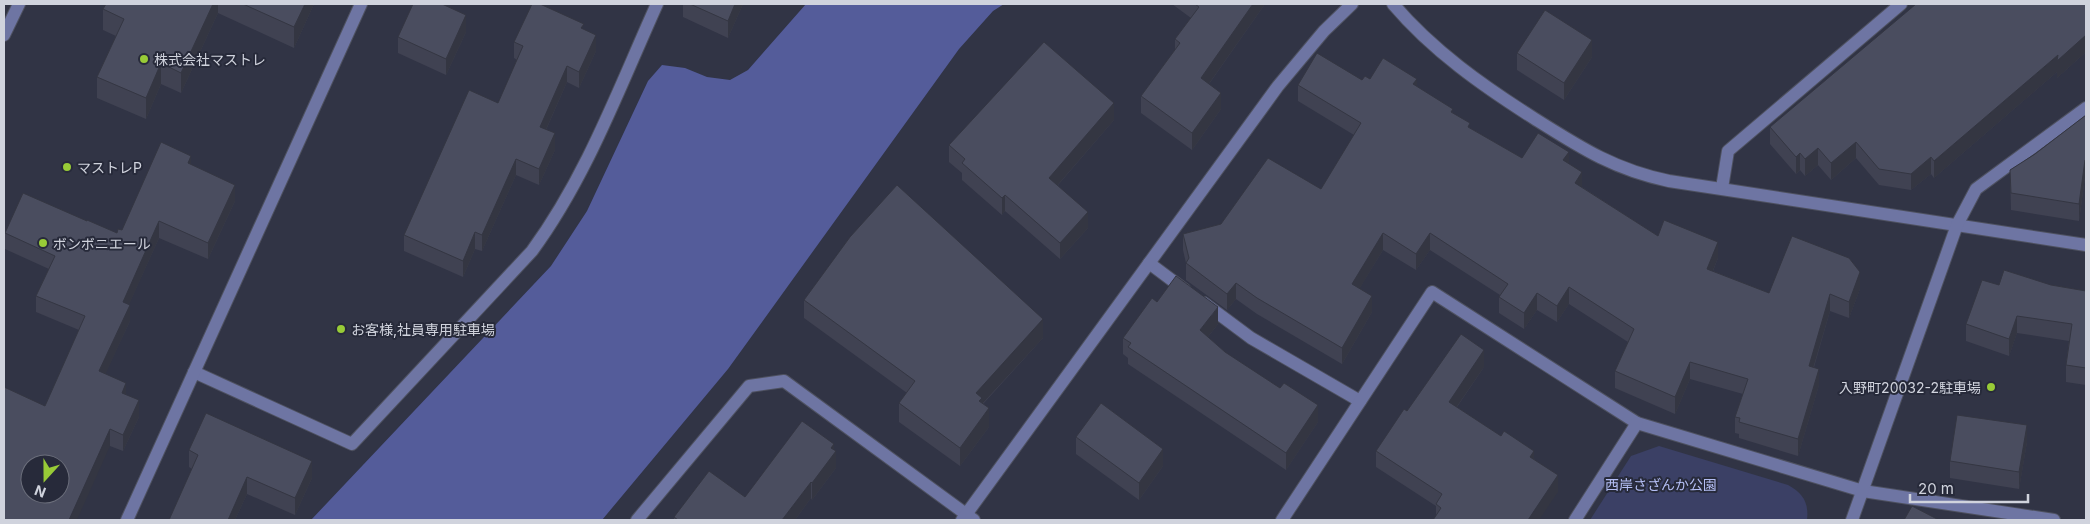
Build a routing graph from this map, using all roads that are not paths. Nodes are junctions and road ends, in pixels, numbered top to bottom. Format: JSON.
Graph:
{"nodes":[{"id":1,"x":19,"y":4,"type":"edge"},
{"id":2,"x":360,"y":4,"type":"edge"},
{"id":3,"x":657,"y":4,"type":"edge"},
{"id":4,"x":1352,"y":4,"type":"edge"},
{"id":5,"x":1393,"y":4,"type":"edge"},
{"id":6,"x":1901,"y":4,"type":"edge"},
{"id":7,"x":4,"y":35,"type":"edge"},
{"id":8,"x":2086,"y":108,"type":"edge"},
{"id":9,"x":1722,"y":188,"type":"junction"},
{"id":10,"x":1957,"y":225,"type":"junction"},
{"id":11,"x":2086,"y":245,"type":"edge"},
{"id":12,"x":1149,"y":263,"type":"junction"},
{"id":13,"x":194,"y":372,"type":"junction"},
{"id":14,"x":1360,"y":401,"type":"junction"},
{"id":15,"x":1637,"y":423,"type":"junction"},
{"id":16,"x":1863,"y":491,"type":"junction"},
{"id":17,"x":967,"y":518,"type":"edge"},
{"id":18,"x":127,"y":520,"type":"edge"},
{"id":19,"x":636,"y":520,"type":"edge"},
{"id":20,"x":1282,"y":520,"type":"edge"},
{"id":21,"x":1575,"y":520,"type":"edge"},
{"id":22,"x":1852,"y":520,"type":"edge"},
{"id":23,"x":2054,"y":520,"type":"edge"}],
"edges":[{"from":1,"to":7,"type":"street"},
{"from":2,"to":13,"type":"street"},
{"from":3,"to":13,"type":"street"},
{"from":4,"to":12,"type":"street"},
{"from":5,"to":9,"type":"street"},
{"from":6,"to":9,"type":"street"},
{"from":8,"to":10,"type":"street"},
{"from":9,"to":10,"type":"street"},
{"from":10,"to":11,"type":"street"},
{"from":10,"to":16,"type":"street"},
{"from":12,"to":14,"type":"street"},
{"from":12,"to":17,"type":"street"},
{"from":13,"to":18,"type":"street"},
{"from":14,"to":15,"type":"street"},
{"from":14,"to":20,"type":"street"},
{"from":15,"to":16,"type":"street"},
{"from":15,"to":21,"type":"street"},
{"from":16,"to":22,"type":"street"},
{"from":16,"to":23,"type":"street"},
{"from":17,"to":19,"type":"street"}]}
